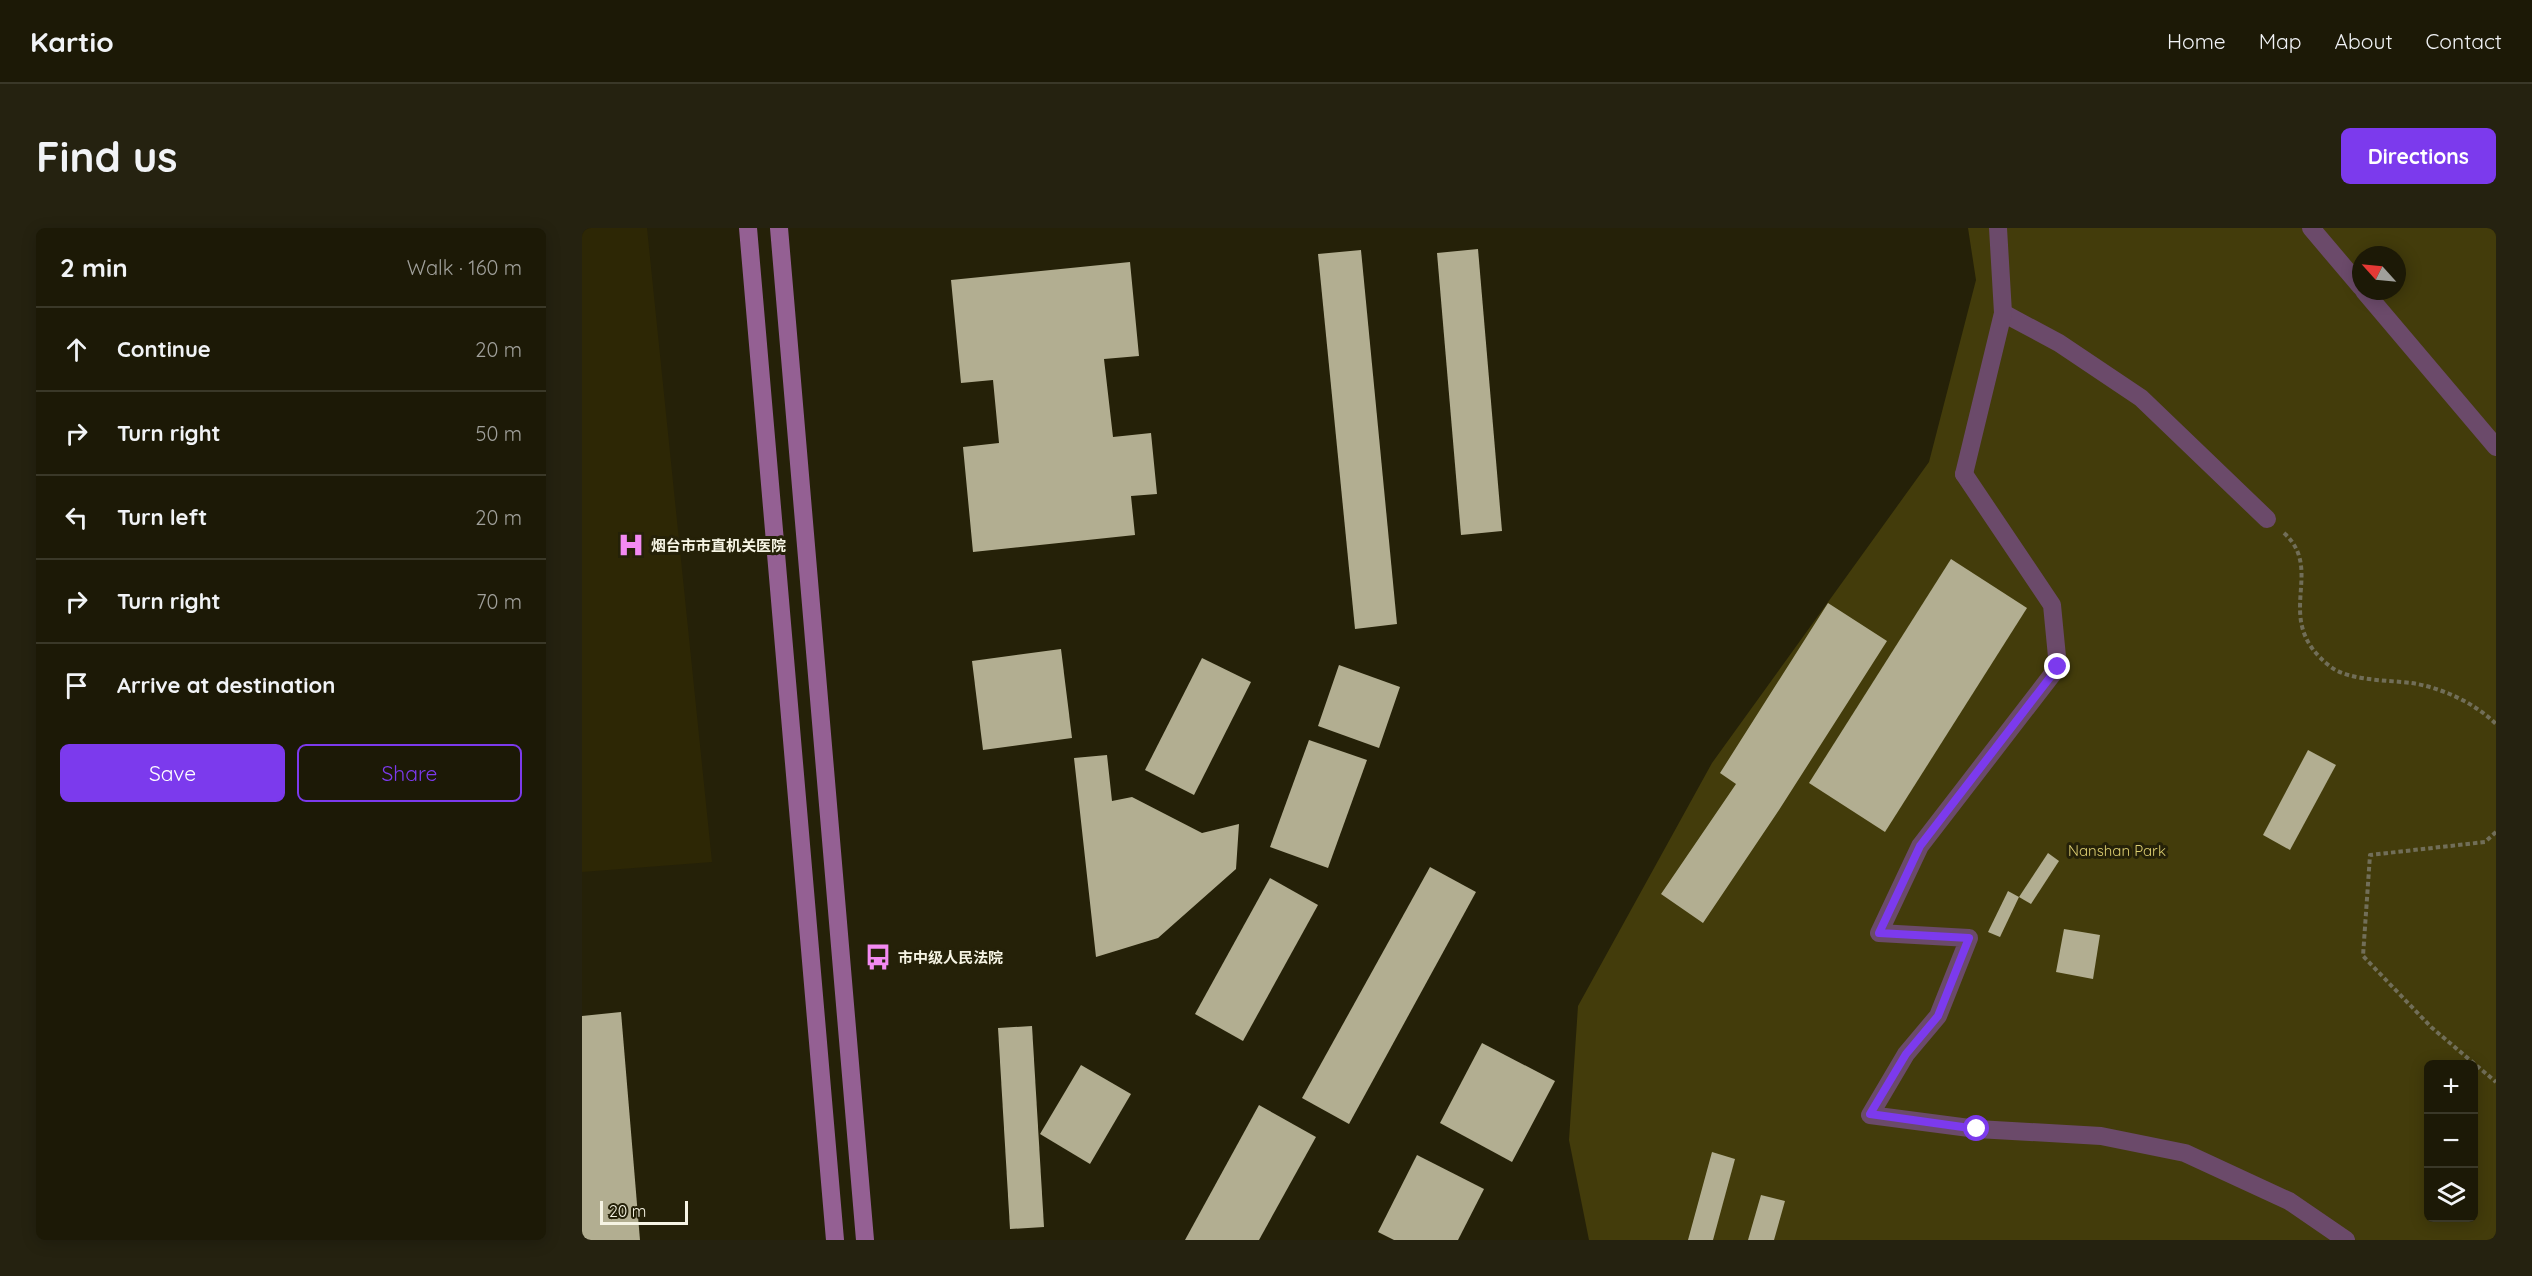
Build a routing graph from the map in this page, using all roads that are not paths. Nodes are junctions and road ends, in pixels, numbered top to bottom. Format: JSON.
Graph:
{"nodes":[{"id":1,"x":748,"y":228,"type":"edge"},
{"id":2,"x":779,"y":228,"type":"edge"},
{"id":3,"x":1998,"y":228,"type":"edge"},
{"id":4,"x":2311,"y":228,"type":"edge"},
{"id":5,"x":2352,"y":276,"type":"edge"},
{"id":6,"x":2372,"y":300,"type":"edge"},
{"id":7,"x":2003,"y":314,"type":"junction"},
{"id":8,"x":2496,"y":447,"type":"edge"},
{"id":9,"x":2267,"y":519,"type":"road end"},
{"id":10,"x":834,"y":1240,"type":"edge"},
{"id":11,"x":865,"y":1240,"type":"edge"},
{"id":12,"x":2346,"y":1240,"type":"edge"}],
"edges":[{"from":1,"to":10,"type":"main road"},
{"from":2,"to":11,"type":"main road"},
{"from":3,"to":7,"type":"street"},
{"from":4,"to":5,"type":"street"},
{"from":6,"to":8,"type":"street"},
{"from":7,"to":9,"type":"street"},
{"from":7,"to":12,"type":"street"}]}
